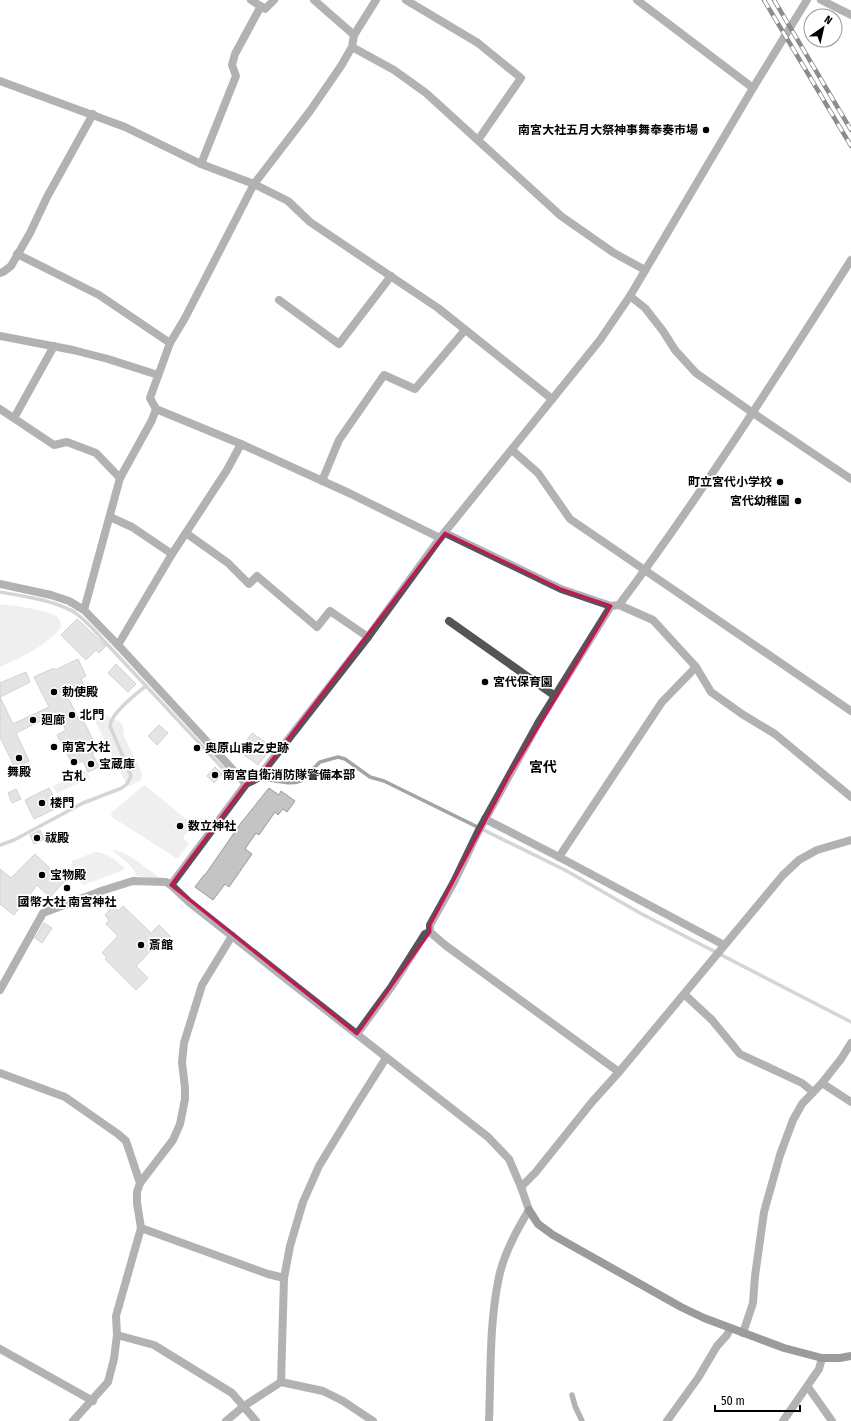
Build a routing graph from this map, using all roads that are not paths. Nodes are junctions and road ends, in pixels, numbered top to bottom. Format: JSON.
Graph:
{"nodes":[{"id":1,"x":251,"y":0,"type":"edge"},
{"id":2,"x":274,"y":0,"type":"edge"},
{"id":3,"x":314,"y":0,"type":"edge"},
{"id":4,"x":376,"y":0,"type":"edge"},
{"id":5,"x":406,"y":0,"type":"edge"},
{"id":6,"x":637,"y":0,"type":"edge"},
{"id":7,"x":807,"y":0,"type":"edge"},
{"id":8,"x":821,"y":0,"type":"edge"},
{"id":9,"x":261,"y":6,"type":"junction"},
{"id":10,"x":851,"y":15,"type":"edge"},
{"id":11,"x":354,"y":35,"type":"junction"},
{"id":12,"x":352,"y":47,"type":"junction"},
{"id":13,"x":0,"y":81,"type":"edge"},
{"id":14,"x":753,"y":88,"type":"junction"},
{"id":15,"x":93,"y":114,"type":"junction"},
{"id":16,"x":478,"y":140,"type":"junction"},
{"id":17,"x":201,"y":164,"type":"junction"},
{"id":18,"x":254,"y":184,"type":"junction"},
{"id":19,"x":17,"y":254,"type":"junction"},
{"id":20,"x":851,"y":260,"type":"edge"},
{"id":21,"x":645,"y":270,"type":"junction"},
{"id":22,"x":0,"y":273,"type":"edge"},
{"id":23,"x":391,"y":276,"type":"junction"},
{"id":24,"x":630,"y":296,"type":"junction"},
{"id":25,"x":279,"y":300,"type":"dead end"},
{"id":26,"x":465,"y":330,"type":"junction"},
{"id":27,"x":0,"y":336,"type":"edge"},
{"id":28,"x":170,"y":343,"type":"junction"},
{"id":29,"x":54,"y":346,"type":"junction"},
{"id":30,"x":158,"y":375,"type":"junction"},
{"id":31,"x":552,"y":399,"type":"junction"},
{"id":32,"x":0,"y":409,"type":"edge"},
{"id":33,"x":156,"y":409,"type":"junction"},
{"id":34,"x":753,"y":413,"type":"junction"},
{"id":35,"x":14,"y":418,"type":"junction"},
{"id":36,"x":241,"y":444,"type":"junction"},
{"id":37,"x":512,"y":450,"type":"junction"},
{"id":38,"x":120,"y":478,"type":"junction"},
{"id":39,"x":851,"y":479,"type":"edge"},
{"id":40,"x":322,"y":481,"type":"junction"},
{"id":41,"x":110,"y":517,"type":"junction"},
{"id":42,"x":186,"y":533,"type":"junction"},
{"id":43,"x":443,"y":536,"type":"junction"},
{"id":44,"x":172,"y":554,"type":"junction"},
{"id":45,"x":645,"y":571,"type":"junction"},
{"id":46,"x":0,"y":584,"type":"edge"},
{"id":47,"x":615,"y":606,"type":"junction"},
{"id":48,"x":84,"y":610,"type":"junction"},
{"id":49,"x":448,"y":621,"type":"dead end"},
{"id":50,"x":368,"y":637,"type":"junction"},
{"id":51,"x":118,"y":645,"type":"junction"},
{"id":52,"x":696,"y":667,"type":"junction"},
{"id":53,"x":555,"y":696,"type":"junction"},
{"id":54,"x":851,"y":711,"type":"edge"},
{"id":55,"x":246,"y":784,"type":"junction"},
{"id":56,"x":851,"y":798,"type":"edge"},
{"id":57,"x":484,"y":821,"type":"junction"},
{"id":58,"x":851,"y":840,"type":"edge"},
{"id":59,"x":559,"y":857,"type":"junction"},
{"id":60,"x":171,"y":885,"type":"junction"},
{"id":61,"x":430,"y":932,"type":"junction"},
{"id":62,"x":232,"y":936,"type":"junction"},
{"id":63,"x":721,"y":948,"type":"junction"},
{"id":64,"x":0,"y":990,"type":"edge"},
{"id":65,"x":684,"y":994,"type":"junction"},
{"id":66,"x":357,"y":1034,"type":"junction"},
{"id":67,"x":851,"y":1043,"type":"edge"},
{"id":68,"x":386,"y":1058,"type":"junction"},
{"id":69,"x":619,"y":1072,"type":"junction"},
{"id":70,"x":0,"y":1073,"type":"edge"},
{"id":71,"x":822,"y":1083,"type":"junction"},
{"id":72,"x":813,"y":1092,"type":"junction"},
{"id":73,"x":851,"y":1102,"type":"edge"},
{"id":74,"x":140,"y":1183,"type":"junction"},
{"id":75,"x":521,"y":1187,"type":"junction"},
{"id":76,"x":529,"y":1210,"type":"junction"},
{"id":77,"x":141,"y":1228,"type":"junction"},
{"id":78,"x":284,"y":1278,"type":"junction"},
{"id":79,"x":730,"y":1329,"type":"junction"},
{"id":80,"x":743,"y":1334,"type":"junction"},
{"id":81,"x":117,"y":1335,"type":"junction"},
{"id":82,"x":0,"y":1349,"type":"edge"},
{"id":83,"x":851,"y":1356,"type":"edge"},
{"id":84,"x":822,"y":1358,"type":"junction"},
{"id":85,"x":282,"y":1382,"type":"junction"},
{"id":86,"x":808,"y":1387,"type":"junction"},
{"id":87,"x":572,"y":1395,"type":"dead end"},
{"id":88,"x":92,"y":1401,"type":"junction"},
{"id":89,"x":244,"y":1406,"type":"junction"},
{"id":90,"x":73,"y":1421,"type":"edge"},
{"id":91,"x":226,"y":1421,"type":"edge"},
{"id":92,"x":256,"y":1421,"type":"edge"},
{"id":93,"x":373,"y":1421,"type":"edge"},
{"id":94,"x":489,"y":1421,"type":"edge"},
{"id":95,"x":582,"y":1421,"type":"edge"},
{"id":96,"x":667,"y":1421,"type":"edge"},
{"id":97,"x":783,"y":1421,"type":"edge"},
{"id":98,"x":832,"y":1421,"type":"edge"}],
"edges":[{"from":1,"to":9,"type":"street"},
{"from":2,"to":9,"type":"street"},
{"from":3,"to":11,"type":"street"},
{"from":4,"to":11,"type":"street"},
{"from":5,"to":16,"type":"street"},
{"from":6,"to":14,"type":"street"},
{"from":7,"to":14,"type":"street"},
{"from":8,"to":10,"type":"street"},
{"from":9,"to":17,"type":"street"},
{"from":11,"to":12,"type":"street"},
{"from":12,"to":16,"type":"street"},
{"from":12,"to":18,"type":"street"},
{"from":13,"to":15,"type":"street"},
{"from":14,"to":21,"type":"street"},
{"from":15,"to":17,"type":"street"},
{"from":15,"to":19,"type":"street"},
{"from":16,"to":21,"type":"street"},
{"from":17,"to":18,"type":"street"},
{"from":18,"to":23,"type":"street"},
{"from":18,"to":28,"type":"street"},
{"from":19,"to":22,"type":"street"},
{"from":19,"to":28,"type":"street"},
{"from":20,"to":34,"type":"street"},
{"from":21,"to":24,"type":"street"},
{"from":23,"to":25,"type":"street"},
{"from":23,"to":26,"type":"street"},
{"from":24,"to":31,"type":"street"},
{"from":24,"to":34,"type":"street"},
{"from":26,"to":31,"type":"street"},
{"from":26,"to":40,"type":"street"},
{"from":27,"to":29,"type":"street"},
{"from":28,"to":30,"type":"street"},
{"from":29,"to":30,"type":"street"},
{"from":29,"to":35,"type":"street"},
{"from":30,"to":33,"type":"street"},
{"from":31,"to":37,"type":"street"},
{"from":32,"to":35,"type":"street"},
{"from":33,"to":36,"type":"street"},
{"from":33,"to":38,"type":"street"},
{"from":34,"to":39,"type":"street"},
{"from":34,"to":45,"type":"street"},
{"from":35,"to":38,"type":"street"},
{"from":36,"to":40,"type":"street"},
{"from":36,"to":42,"type":"street"},
{"from":37,"to":43,"type":"street"},
{"from":37,"to":45,"type":"street"},
{"from":38,"to":41,"type":"street"},
{"from":40,"to":43,"type":"street"},
{"from":41,"to":44,"type":"street"},
{"from":41,"to":48,"type":"street"},
{"from":42,"to":44,"type":"street"},
{"from":42,"to":50,"type":"street"},
{"from":43,"to":47,"type":"street"},
{"from":43,"to":50,"type":"street"},
{"from":44,"to":51,"type":"street"},
{"from":45,"to":47,"type":"street"},
{"from":45,"to":54,"type":"street"},
{"from":46,"to":48,"type":"street"},
{"from":47,"to":52,"type":"street"},
{"from":47,"to":53,"type":"street"},
{"from":48,"to":51,"type":"street"},
{"from":49,"to":53,"type":"street"},
{"from":50,"to":55,"type":"street"},
{"from":51,"to":55,"type":"street"},
{"from":52,"to":56,"type":"street"},
{"from":52,"to":59,"type":"street"},
{"from":53,"to":57,"type":"street"},
{"from":55,"to":60,"type":"street"},
{"from":57,"to":59,"type":"street"},
{"from":57,"to":61,"type":"street"},
{"from":58,"to":63,"type":"street"},
{"from":59,"to":63,"type":"street"},
{"from":60,"to":62,"type":"street"},
{"from":60,"to":64,"type":"street"},
{"from":61,"to":66,"type":"street"},
{"from":61,"to":69,"type":"street"},
{"from":62,"to":66,"type":"street"},
{"from":62,"to":74,"type":"street"},
{"from":63,"to":65,"type":"street"},
{"from":65,"to":69,"type":"street"},
{"from":65,"to":72,"type":"street"},
{"from":66,"to":68,"type":"street"},
{"from":67,"to":71,"type":"street"},
{"from":68,"to":75,"type":"street"},
{"from":68,"to":78,"type":"street"},
{"from":69,"to":75,"type":"street"},
{"from":70,"to":74,"type":"street"},
{"from":71,"to":72,"type":"street"},
{"from":71,"to":73,"type":"street"},
{"from":72,"to":80,"type":"street"},
{"from":74,"to":77,"type":"street"},
{"from":75,"to":76,"type":"street"},
{"from":76,"to":79,"type":"street"},
{"from":76,"to":94,"type":"street"},
{"from":77,"to":78,"type":"street"},
{"from":77,"to":81,"type":"street"},
{"from":78,"to":85,"type":"street"},
{"from":79,"to":80,"type":"street"},
{"from":79,"to":96,"type":"street"},
{"from":80,"to":84,"type":"street"},
{"from":81,"to":88,"type":"street"},
{"from":81,"to":89,"type":"street"},
{"from":82,"to":88,"type":"street"},
{"from":83,"to":84,"type":"street"},
{"from":84,"to":86,"type":"street"},
{"from":85,"to":89,"type":"street"},
{"from":85,"to":93,"type":"street"},
{"from":86,"to":97,"type":"street"},
{"from":86,"to":98,"type":"street"},
{"from":87,"to":95,"type":"lane"},
{"from":88,"to":90,"type":"street"},
{"from":89,"to":91,"type":"street"},
{"from":89,"to":92,"type":"street"}]}
